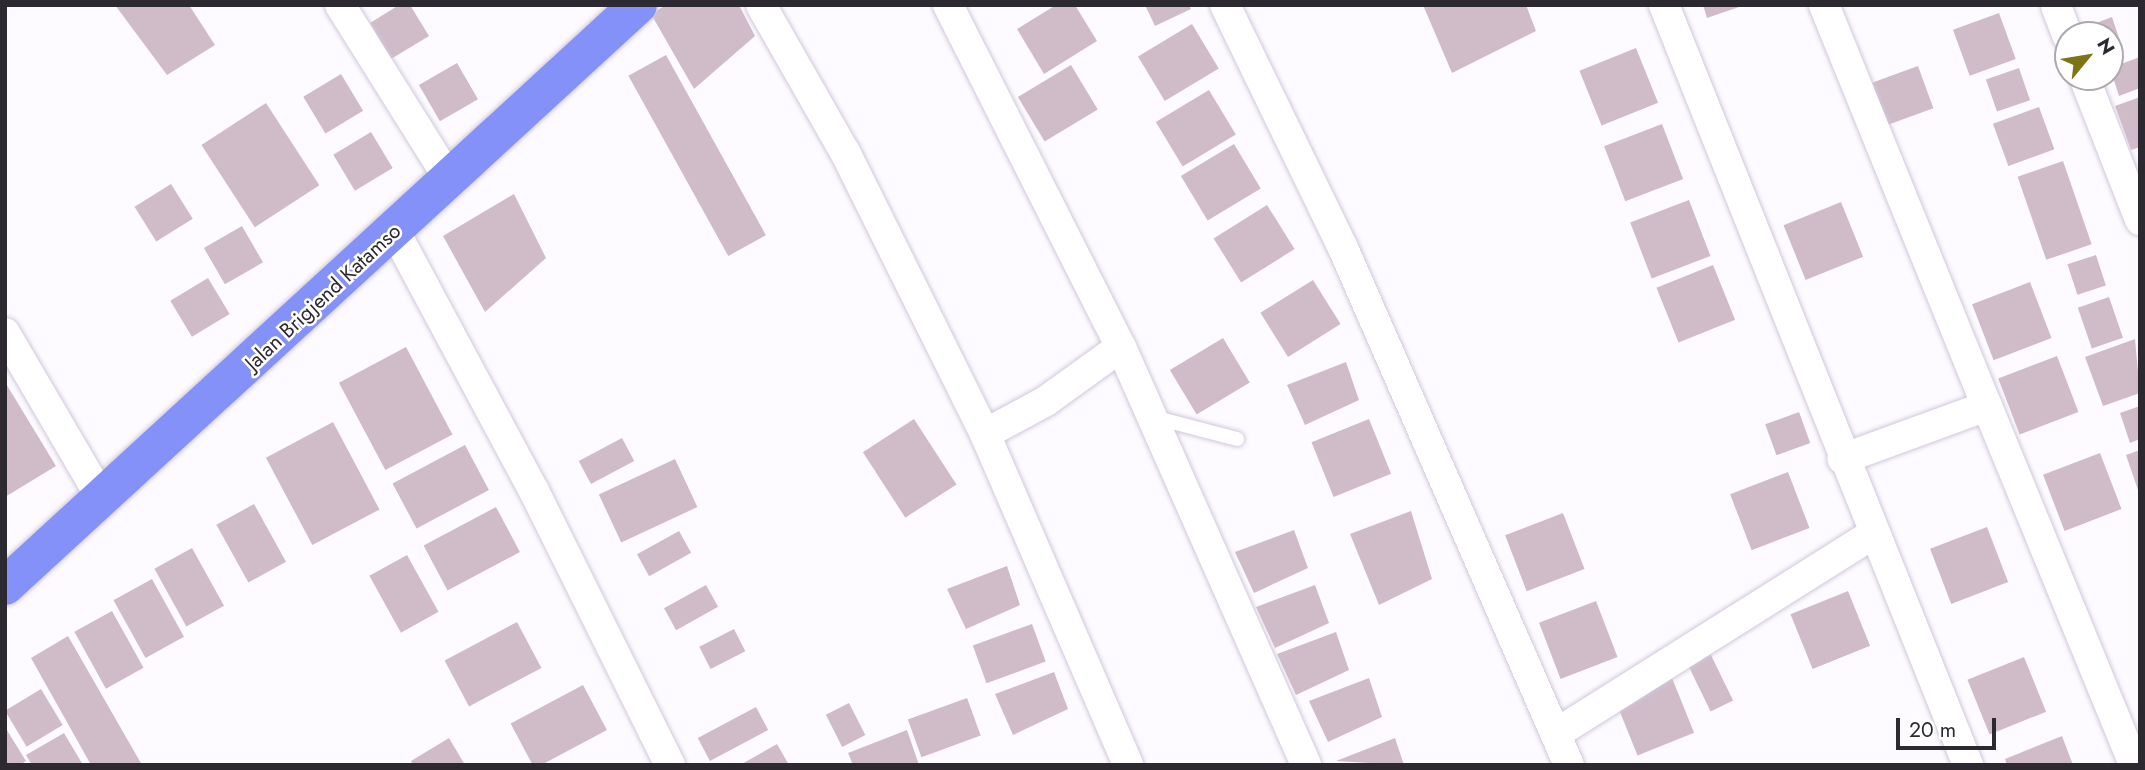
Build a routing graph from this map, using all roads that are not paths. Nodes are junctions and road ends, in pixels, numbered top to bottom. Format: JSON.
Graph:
{"nodes":[{"id":1,"x":340,"y":5,"type":"edge"},
{"id":2,"x":638,"y":5,"type":"edge"},
{"id":3,"x":761,"y":5,"type":"edge"},
{"id":4,"x":948,"y":5,"type":"edge"},
{"id":5,"x":1225,"y":5,"type":"edge"},
{"id":6,"x":1664,"y":5,"type":"edge"},
{"id":7,"x":1824,"y":5,"type":"edge"},
{"id":8,"x":2089,"y":91,"type":"edge"},
{"id":9,"x":449,"y":179,"type":"junction"},
{"id":10,"x":2140,"y":220,"type":"edge"},
{"id":11,"x":394,"y":230,"type":"junction"},
{"id":12,"x":5,"y":333,"type":"edge"},
{"id":13,"x":1121,"y":347,"type":"junction"},
{"id":14,"x":1987,"y":406,"type":"junction"},
{"id":15,"x":1152,"y":417,"type":"junction"},
{"id":16,"x":985,"y":434,"type":"junction"},
{"id":17,"x":1237,"y":439,"type":"dead end"},
{"id":18,"x":1842,"y":459,"type":"junction"},
{"id":19,"x":103,"y":501,"type":"junction"},
{"id":20,"x":1872,"y":535,"type":"junction"},
{"id":21,"x":5,"y":586,"type":"edge"},
{"id":22,"x":1557,"y":733,"type":"junction"},
{"id":23,"x":670,"y":765,"type":"edge"},
{"id":24,"x":1128,"y":765,"type":"edge"},
{"id":25,"x":1306,"y":765,"type":"edge"},
{"id":26,"x":1569,"y":765,"type":"edge"},
{"id":27,"x":1968,"y":765,"type":"edge"},
{"id":28,"x":2134,"y":765,"type":"edge"}],
"edges":[{"from":1,"to":9,"type":"street"},
{"from":2,"to":9,"type":"highway","name":"Jalan Brigjend Katamso"},
{"from":3,"to":16,"type":"street"},
{"from":4,"to":13,"type":"street"},
{"from":5,"to":22,"type":"street"},
{"from":6,"to":18,"type":"street"},
{"from":7,"to":14,"type":"street"},
{"from":8,"to":10,"type":"street"},
{"from":9,"to":11,"type":"highway","name":"Jalan Brigjend Katamso"},
{"from":11,"to":19,"type":"highway","name":"Jalan Brigjend Katamso"},
{"from":11,"to":23,"type":"street"},
{"from":12,"to":19,"type":"street"},
{"from":13,"to":15,"type":"street"},
{"from":13,"to":16,"type":"street"},
{"from":14,"to":18,"type":"street"},
{"from":14,"to":28,"type":"street"},
{"from":15,"to":17,"type":"lane"},
{"from":15,"to":25,"type":"street"},
{"from":16,"to":24,"type":"street"},
{"from":18,"to":20,"type":"street"},
{"from":19,"to":21,"type":"highway","name":"Jalan Brigjend Katamso"},
{"from":20,"to":22,"type":"street"},
{"from":20,"to":27,"type":"street"},
{"from":22,"to":26,"type":"street"}]}
